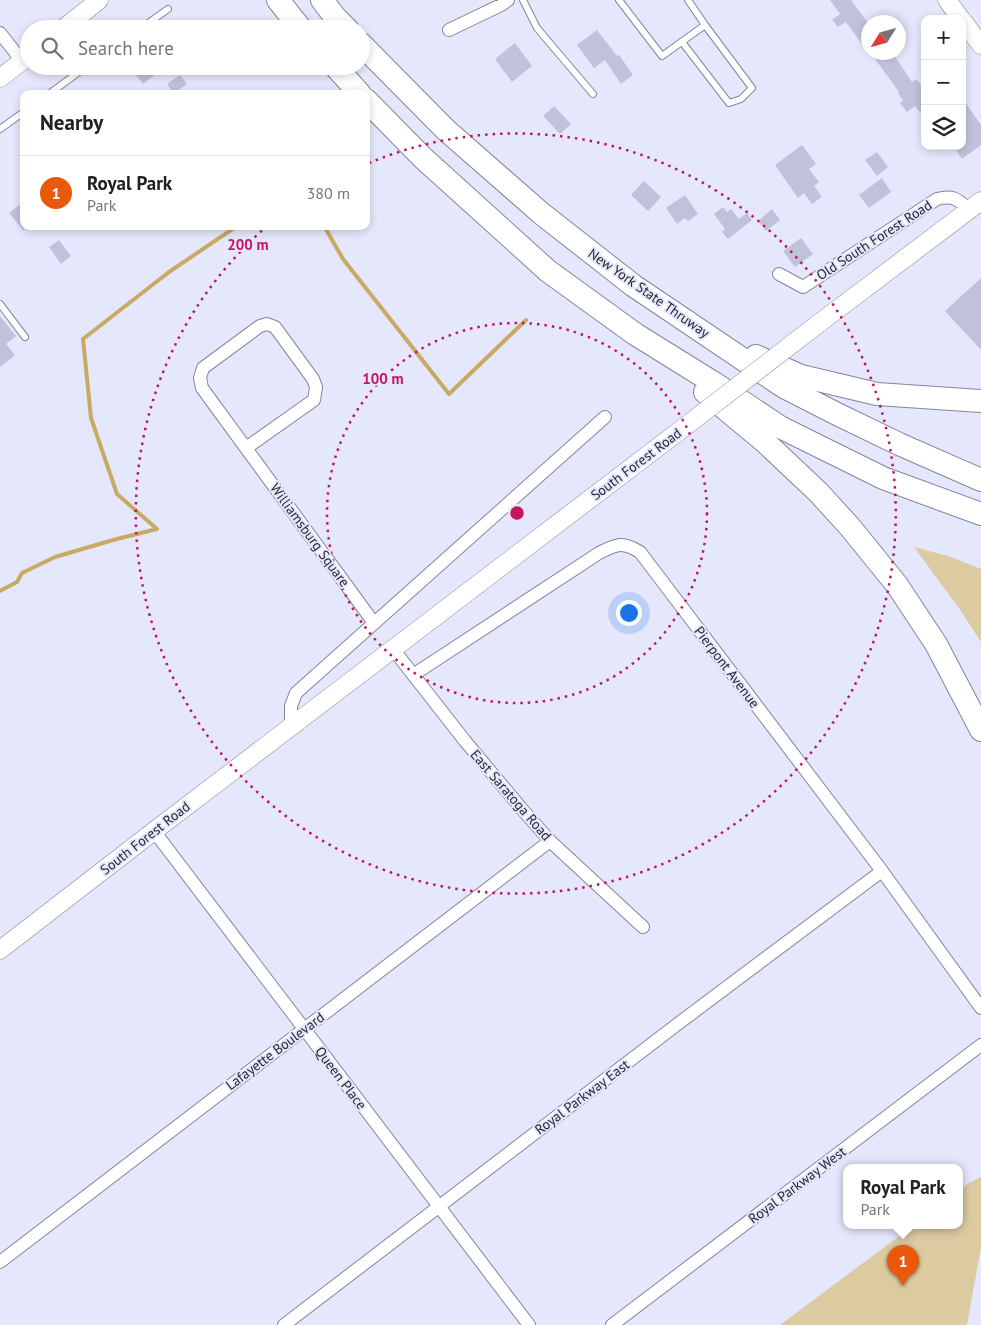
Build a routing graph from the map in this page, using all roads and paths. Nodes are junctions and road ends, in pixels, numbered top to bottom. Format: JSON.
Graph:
{"nodes":[{"id":1,"x":100,"y":0,"type":"edge"},
{"id":2,"x":278,"y":0,"type":"edge"},
{"id":3,"x":322,"y":0,"type":"edge"},
{"id":4,"x":523,"y":0,"type":"edge"},
{"id":5,"x":619,"y":0,"type":"edge"},
{"id":6,"x":688,"y":0,"type":"edge"},
{"id":7,"x":947,"y":0,"type":"edge"},
{"id":8,"x":502,"y":2,"type":"edge"},
{"id":9,"x":168,"y":9,"type":"dead end"},
{"id":10,"x":958,"y":15,"type":"edge"},
{"id":11,"x":74,"y":20,"type":"edge"},
{"id":12,"x":153,"y":20,"type":"edge"},
{"id":13,"x":294,"y":20,"type":"edge"},
{"id":14,"x":338,"y":20,"type":"edge"},
{"id":15,"x":705,"y":25,"type":"junction"},
{"id":16,"x":966,"y":25,"type":"edge"},
{"id":17,"x":449,"y":30,"type":"dead end"},
{"id":18,"x":0,"y":33,"type":"edge"},
{"id":19,"x":682,"y":42,"type":"junction"},
{"id":20,"x":981,"y":45,"type":"edge"},
{"id":21,"x":20,"y":53,"type":"edge"},
{"id":22,"x":370,"y":53,"type":"edge"},
{"id":23,"x":20,"y":62,"type":"edge"},
{"id":24,"x":75,"y":75,"type":"edge"},
{"id":25,"x":343,"y":75,"type":"edge"},
{"id":26,"x":0,"y":78,"type":"edge"},
{"id":27,"x":55,"y":90,"type":"edge"},
{"id":28,"x":356,"y":90,"type":"edge"},
{"id":29,"x":593,"y":94,"type":"dead end"},
{"id":30,"x":370,"y":104,"type":"edge"},
{"id":31,"x":20,"y":115,"type":"edge"},
{"id":32,"x":0,"y":128,"type":"edge"},
{"id":33,"x":975,"y":206,"type":"edge"},
{"id":34,"x":779,"y":274,"type":"dead end"},
{"id":35,"x":0,"y":304,"type":"edge"},
{"id":36,"x":706,"y":333,"type":"junction"},
{"id":37,"x":635,"y":334,"type":"junction"},
{"id":38,"x":25,"y":337,"type":"dead end"},
{"id":39,"x":981,"y":401,"type":"edge"},
{"id":40,"x":605,"y":417,"type":"dead end"},
{"id":41,"x":246,"y":448,"type":"junction"},
{"id":42,"x":981,"y":480,"type":"edge"},
{"id":43,"x":981,"y":514,"type":"edge"},
{"id":44,"x":374,"y":623,"type":"junction"},
{"id":45,"x":393,"y":649,"type":"junction"},
{"id":46,"x":413,"y":676,"type":"junction"},
{"id":47,"x":291,"y":728,"type":"junction"},
{"id":48,"x":981,"y":730,"type":"edge"},
{"id":49,"x":154,"y":831,"type":"junction"},
{"id":50,"x":550,"y":840,"type":"junction"},
{"id":51,"x":882,"y":871,"type":"junction"},
{"id":52,"x":642,"y":927,"type":"dead end"},
{"id":53,"x":0,"y":950,"type":"edge"},
{"id":54,"x":981,"y":1008,"type":"edge"},
{"id":55,"x":304,"y":1029,"type":"junction"},
{"id":56,"x":981,"y":1045,"type":"edge"},
{"id":57,"x":439,"y":1207,"type":"junction"},
{"id":58,"x":0,"y":1262,"type":"edge"},
{"id":59,"x":284,"y":1325,"type":"edge"},
{"id":60,"x":528,"y":1325,"type":"edge"},
{"id":61,"x":612,"y":1325,"type":"edge"}],
"edges":[{"from":1,"to":11,"type":"street"},
{"from":2,"to":13,"type":"highway"},
{"from":3,"to":14,"type":"highway"},
{"from":4,"to":29,"type":"lane"},
{"from":5,"to":19,"type":"lane"},
{"from":6,"to":15,"type":"lane"},
{"from":7,"to":10,"type":"street"},
{"from":8,"to":17,"type":"street"},
{"from":9,"to":12,"type":"lane"},
{"from":15,"to":19,"type":"lane"},
{"from":15,"to":19,"type":"lane"},
{"from":16,"to":20,"type":"street"},
{"from":18,"to":21,"type":"street"},
{"from":22,"to":36,"type":"highway","name":"New York State Thruway"},
{"from":23,"to":26,"type":"street"},
{"from":24,"to":27,"type":"lane"},
{"from":25,"to":28,"type":"highway"},
{"from":30,"to":37,"type":"highway"},
{"from":31,"to":32,"type":"lane"},
{"from":33,"to":34,"type":"street","name":"Old South Forest Road"},
{"from":33,"to":45,"type":"street","name":"South Forest Road","bridge":true},
{"from":35,"to":38,"type":"lane"},
{"from":36,"to":39,"type":"highway"},
{"from":36,"to":42,"type":"highway","name":"New York State Thruway"},
{"from":37,"to":43,"type":"highway"},
{"from":37,"to":48,"type":"highway"},
{"from":40,"to":44,"type":"street"},
{"from":41,"to":41,"type":"street","name":"Williamsburg Square"},
{"from":41,"to":44,"type":"street","name":"Williamsburg Square"},
{"from":44,"to":47,"type":"street"},
{"from":45,"to":46,"type":"street","name":"East Saratoga Road"},
{"from":45,"to":47,"type":"street","name":"South Forest Road"},
{"from":46,"to":50,"type":"street","name":"East Saratoga Road"},
{"from":46,"to":51,"type":"street","name":"Pierpont Avenue"},
{"from":47,"to":49,"type":"street","name":"South Forest Road"},
{"from":49,"to":53,"type":"street","name":"South Forest Road"},
{"from":49,"to":55,"type":"street","name":"Queen Place"},
{"from":50,"to":52,"type":"street","name":"East Saratoga Road"},
{"from":50,"to":55,"type":"street","name":"Lafayette Boulevard"},
{"from":51,"to":54,"type":"street","name":"Pierpont Avenue"},
{"from":51,"to":57,"type":"street","name":"Royal Parkway East"},
{"from":55,"to":57,"type":"street","name":"Queen Place"},
{"from":55,"to":58,"type":"street","name":"Lafayette Boulevard"},
{"from":56,"to":61,"type":"street","name":"Royal Parkway West"},
{"from":57,"to":59,"type":"street","name":"Royal Parkway East"},
{"from":57,"to":60,"type":"street","name":"Queen Place"}]}
